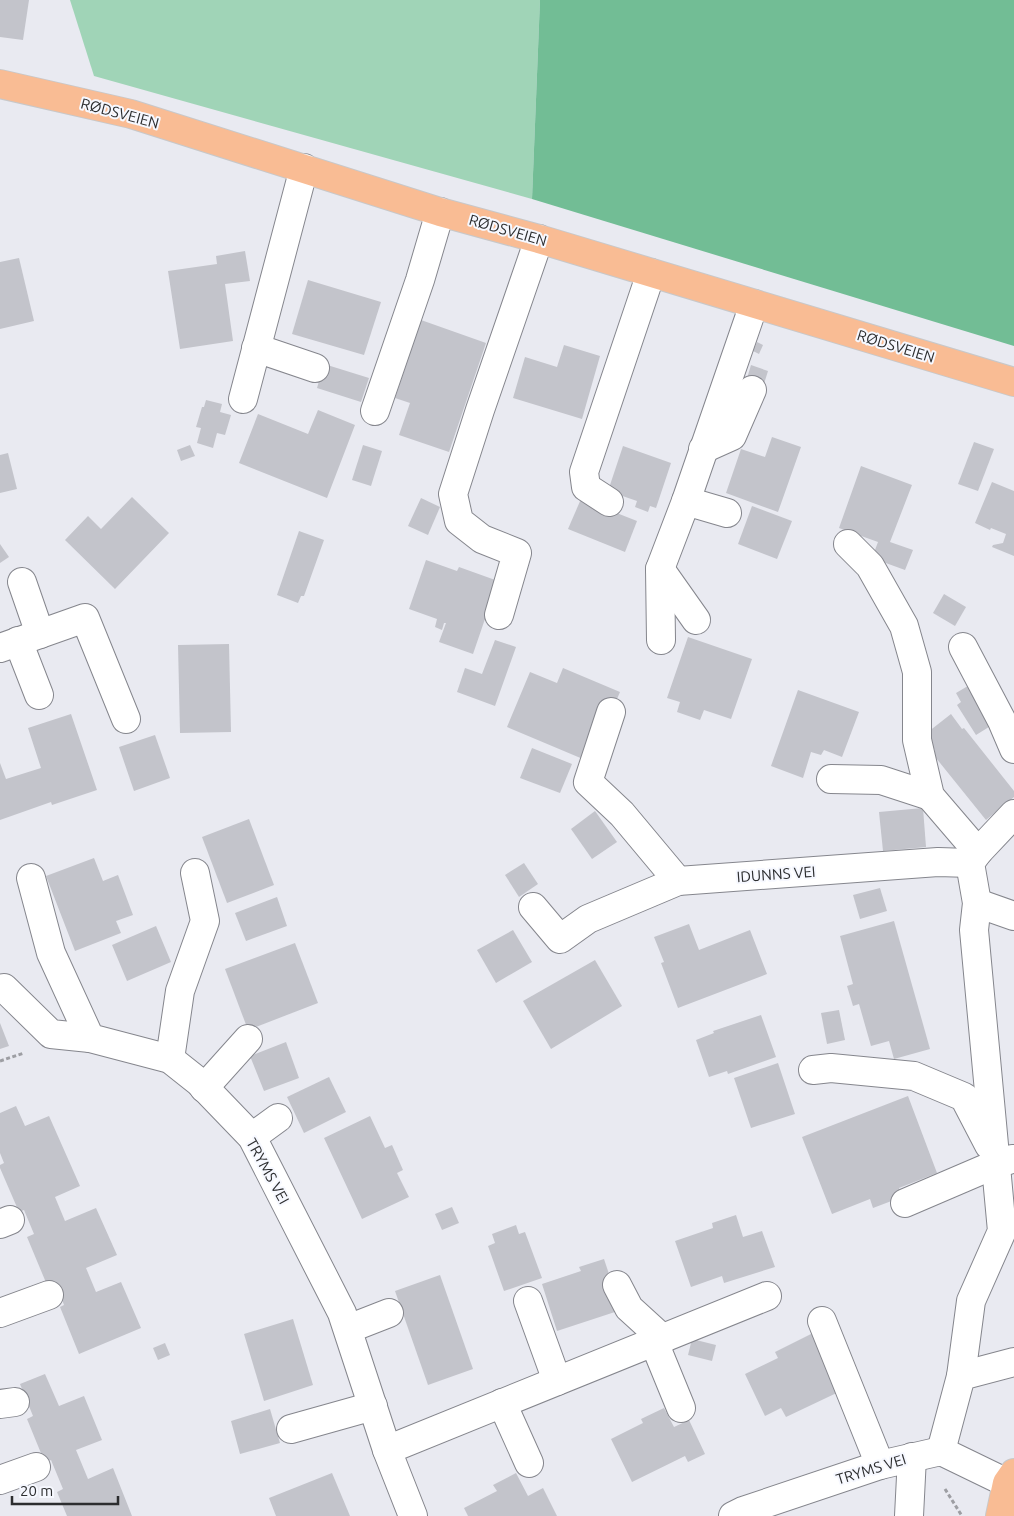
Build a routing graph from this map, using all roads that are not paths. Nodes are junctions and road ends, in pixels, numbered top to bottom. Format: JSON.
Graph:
{"nodes":[{"id":1,"x":0,"y":84,"type":"edge"},
{"id":2,"x":298,"y":166,"type":"junction"},
{"id":3,"x":440,"y":212,"type":"junction"},
{"id":4,"x":538,"y":239,"type":"junction"},
{"id":5,"x":652,"y":273,"type":"junction"},
{"id":6,"x":754,"y":304,"type":"junction"},
{"id":7,"x":244,"y":322,"type":"dead end"},
{"id":8,"x":256,"y":348,"type":"junction"},
{"id":9,"x":315,"y":368,"type":"dead end"},
{"id":10,"x":1014,"y":382,"type":"edge"},
{"id":11,"x":752,"y":390,"type":"dead end"},
{"id":12,"x":243,"y":399,"type":"dead end"},
{"id":13,"x":375,"y":411,"type":"dead end"},
{"id":14,"x":704,"y":449,"type":"junction"},
{"id":15,"x":686,"y":501,"type":"junction"},
{"id":16,"x":609,"y":502,"type":"dead end"},
{"id":17,"x":726,"y":513,"type":"dead end"},
{"id":18,"x":848,"y":544,"type":"dead end"},
{"id":19,"x":660,"y":569,"type":"junction"},
{"id":20,"x":22,"y":582,"type":"dead end"},
{"id":21,"x":499,"y":615,"type":"dead end"},
{"id":22,"x":696,"y":620,"type":"dead end"},
{"id":23,"x":661,"y":640,"type":"dead end"},
{"id":24,"x":19,"y":641,"type":"edge"},
{"id":25,"x":963,"y":646,"type":"dead end"},
{"id":26,"x":39,"y":695,"type":"dead end"},
{"id":27,"x":611,"y":712,"type":"dead end"},
{"id":28,"x":126,"y":719,"type":"dead end"},
{"id":29,"x":1003,"y":742,"type":"edge"},
{"id":30,"x":1014,"y":759,"type":"edge"},
{"id":31,"x":831,"y":779,"type":"dead end"},
{"id":32,"x":930,"y":796,"type":"junction"},
{"id":33,"x":1014,"y":814,"type":"edge"},
{"id":34,"x":974,"y":858,"type":"junction"},
{"id":35,"x":195,"y":873,"type":"dead end"},
{"id":36,"x":31,"y":878,"type":"dead end"},
{"id":37,"x":678,"y":881,"type":"junction"},
{"id":38,"x":977,"y":903,"type":"junction"},
{"id":39,"x":533,"y":907,"type":"dead end"},
{"id":40,"x":1014,"y":916,"type":"edge"},
{"id":41,"x":4,"y":988,"type":"dead end"},
{"id":42,"x":90,"y":1038,"type":"junction"},
{"id":43,"x":248,"y":1039,"type":"dead end"},
{"id":44,"x":170,"y":1059,"type":"junction"},
{"id":45,"x":813,"y":1070,"type":"dead end"},
{"id":46,"x":204,"y":1088,"type":"junction"},
{"id":47,"x":278,"y":1118,"type":"dead end"},
{"id":48,"x":252,"y":1138,"type":"junction"},
{"id":49,"x":1002,"y":1160,"type":"edge"},
{"id":50,"x":905,"y":1203,"type":"dead end"},
{"id":51,"x":1003,"y":1242,"type":"edge"},
{"id":52,"x":617,"y":1285,"type":"dead end"},
{"id":53,"x":48,"y":1295,"type":"dead end"},
{"id":54,"x":767,"y":1296,"type":"dead end"},
{"id":55,"x":528,"y":1301,"type":"dead end"},
{"id":56,"x":389,"y":1313,"type":"dead end"},
{"id":57,"x":0,"y":1314,"type":"edge"},
{"id":58,"x":822,"y":1320,"type":"dead end"},
{"id":59,"x":348,"y":1330,"type":"junction"},
{"id":60,"x":659,"y":1340,"type":"junction"},
{"id":61,"x":1014,"y":1362,"type":"edge"},
{"id":62,"x":961,"y":1376,"type":"junction"},
{"id":63,"x":557,"y":1382,"type":"junction"},
{"id":64,"x":502,"y":1403,"type":"junction"},
{"id":65,"x":373,"y":1406,"type":"junction"},
{"id":66,"x":681,"y":1408,"type":"dead end"},
{"id":67,"x":291,"y":1429,"type":"dead end"},
{"id":68,"x":387,"y":1450,"type":"junction"},
{"id":69,"x":941,"y":1451,"type":"junction"},
{"id":70,"x":912,"y":1457,"type":"junction"},
{"id":71,"x":528,"y":1463,"type":"dead end"},
{"id":72,"x":880,"y":1465,"type":"junction"},
{"id":73,"x":36,"y":1468,"type":"dead end"},
{"id":74,"x":1011,"y":1478,"type":"edge"},
{"id":75,"x":0,"y":1480,"type":"edge"},
{"id":76,"x":409,"y":1515,"type":"edge"},
{"id":77,"x":733,"y":1516,"type":"edge"},
{"id":78,"x":909,"y":1516,"type":"edge"},
{"id":79,"x":1000,"y":1516,"type":"edge"}],
"edges":[{"from":1,"to":2,"type":"main road","name":"RØDSVEIEN"},
{"from":2,"to":3,"type":"main road","name":"RØDSVEIEN"},
{"from":2,"to":7,"type":"street"},
{"from":2,"to":8,"type":"street"},
{"from":3,"to":4,"type":"main road","name":"RØDSVEIEN"},
{"from":3,"to":13,"type":"street"},
{"from":4,"to":5,"type":"main road","name":"RØDSVEIEN"},
{"from":4,"to":21,"type":"street"},
{"from":5,"to":6,"type":"main road","name":"RØDSVEIEN"},
{"from":5,"to":16,"type":"street"},
{"from":6,"to":10,"type":"main road","name":"RØDSVEIEN"},
{"from":6,"to":14,"type":"street"},
{"from":8,"to":9,"type":"street"},
{"from":8,"to":12,"type":"street"},
{"from":11,"to":14,"type":"street"},
{"from":14,"to":15,"type":"street"},
{"from":15,"to":17,"type":"street"},
{"from":15,"to":19,"type":"street"},
{"from":18,"to":32,"type":"street"},
{"from":19,"to":22,"type":"street"},
{"from":19,"to":23,"type":"street"},
{"from":20,"to":24,"type":"street"},
{"from":24,"to":26,"type":"street"},
{"from":24,"to":28,"type":"street"},
{"from":25,"to":29,"type":"street"},
{"from":27,"to":37,"type":"street"},
{"from":29,"to":30,"type":"street"},
{"from":31,"to":32,"type":"street"},
{"from":32,"to":34,"type":"street"},
{"from":33,"to":34,"type":"street"},
{"from":34,"to":37,"type":"street","name":"IDUNNS VEI"},
{"from":34,"to":38,"type":"street"},
{"from":35,"to":44,"type":"street"},
{"from":36,"to":42,"type":"street"},
{"from":37,"to":39,"type":"street","name":"IDUNNS VEI"},
{"from":38,"to":40,"type":"street"},
{"from":38,"to":49,"type":"street"},
{"from":41,"to":42,"type":"street","name":"TRYMS VEI"},
{"from":42,"to":44,"type":"street","name":"TRYMS VEI"},
{"from":43,"to":46,"type":"street"},
{"from":44,"to":46,"type":"street","name":"TRYMS VEI"},
{"from":45,"to":49,"type":"street"},
{"from":46,"to":48,"type":"street","name":"TRYMS VEI"},
{"from":47,"to":48,"type":"street"},
{"from":48,"to":59,"type":"street","name":"TRYMS VEI"},
{"from":49,"to":50,"type":"street"},
{"from":49,"to":51,"type":"street"},
{"from":51,"to":62,"type":"street"},
{"from":52,"to":60,"type":"street"},
{"from":53,"to":57,"type":"street"},
{"from":54,"to":60,"type":"street"},
{"from":55,"to":63,"type":"street"},
{"from":56,"to":59,"type":"street"},
{"from":58,"to":72,"type":"street"},
{"from":59,"to":65,"type":"street","name":"TRYMS VEI"},
{"from":60,"to":63,"type":"street"},
{"from":60,"to":66,"type":"street"},
{"from":61,"to":62,"type":"street"},
{"from":62,"to":69,"type":"street"},
{"from":63,"to":64,"type":"street"},
{"from":64,"to":68,"type":"street"},
{"from":64,"to":71,"type":"street"},
{"from":65,"to":67,"type":"street"},
{"from":65,"to":68,"type":"street","name":"TRYMS VEI"},
{"from":68,"to":76,"type":"street","name":"TRYMS VEI"},
{"from":69,"to":70,"type":"street","name":"TRYMS VEI"},
{"from":69,"to":74,"type":"street"},
{"from":70,"to":72,"type":"street","name":"TRYMS VEI"},
{"from":70,"to":78,"type":"street"},
{"from":72,"to":77,"type":"street","name":"TRYMS VEI"},
{"from":73,"to":75,"type":"street"},
{"from":74,"to":79,"type":"main road"}]}
